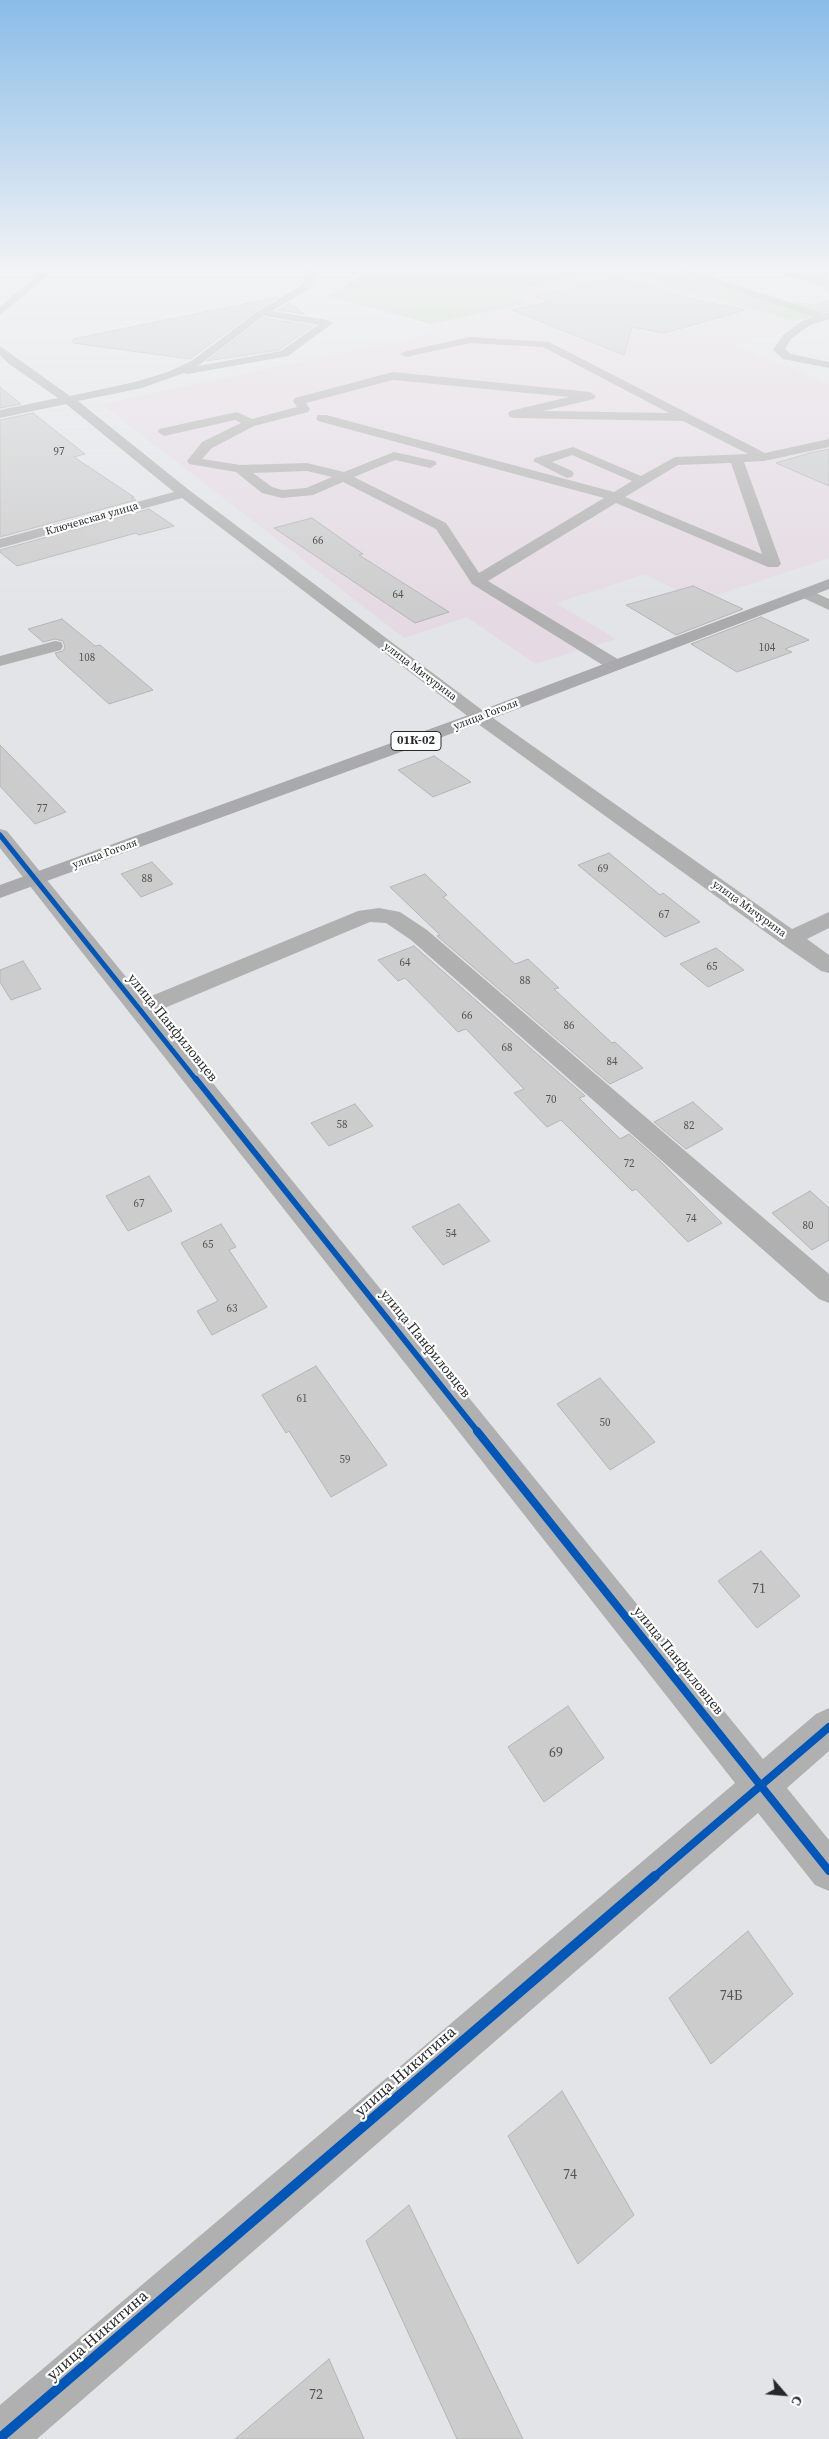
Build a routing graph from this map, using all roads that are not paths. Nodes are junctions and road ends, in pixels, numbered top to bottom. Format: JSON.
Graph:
{"nodes":[{"id":1,"x":46,"y":385,"type":"edge"},
{"id":2,"x":139,"y":385,"type":"edge"},
{"id":3,"x":360,"y":385,"type":"edge"},
{"id":4,"x":480,"y":385,"type":"edge"},
{"id":5,"x":624,"y":385,"type":"edge"},
{"id":6,"x":70,"y":401,"type":"junction"},
{"id":7,"x":0,"y":414,"type":"edge"},
{"id":8,"x":686,"y":417,"type":"junction"},
{"id":9,"x":322,"y":418,"type":"dead end"},
{"id":10,"x":251,"y":423,"type":"junction"},
{"id":11,"x":164,"y":432,"type":"dead end"},
{"id":12,"x":829,"y":443,"type":"edge"},
{"id":13,"x":764,"y":457,"type":"junction"},
{"id":14,"x":736,"y":459,"type":"junction"},
{"id":15,"x":443,"y":466,"type":"dead end"},
{"id":16,"x":240,"y":469,"type":"junction"},
{"id":17,"x":462,"y":470,"type":"dead end"},
{"id":18,"x":345,"y":478,"type":"junction"},
{"id":19,"x":642,"y":481,"type":"junction"},
{"id":20,"x":184,"y":493,"type":"junction"},
{"id":21,"x":609,"y":495,"type":"junction"},
{"id":22,"x":0,"y":544,"type":"edge"},
{"id":23,"x":477,"y":581,"type":"junction"},
{"id":24,"x":829,"y":584,"type":"edge"},
{"id":25,"x":804,"y":593,"type":"junction"},
{"id":26,"x":829,"y":605,"type":"edge"},
{"id":27,"x":55,"y":646,"type":"dead end"},
{"id":28,"x":0,"y":660,"type":"edge"},
{"id":29,"x":615,"y":665,"type":"junction"},
{"id":30,"x":480,"y":717,"type":"junction"},
{"id":31,"x":0,"y":835,"type":"edge"},
{"id":32,"x":37,"y":878,"type":"junction"},
{"id":33,"x":0,"y":892,"type":"edge"},
{"id":34,"x":829,"y":919,"type":"edge"},
{"id":35,"x":790,"y":938,"type":"junction"},
{"id":36,"x":829,"y":966,"type":"edge"},
{"id":37,"x":142,"y":1009,"type":"junction"},
{"id":38,"x":829,"y":1291,"type":"edge"},
{"id":39,"x":829,"y":1728,"type":"edge"},
{"id":40,"x":761,"y":1786,"type":"junction"},
{"id":41,"x":829,"y":1870,"type":"edge"},
{"id":42,"x":0,"y":2438,"type":"edge"}],
"edges":[{"from":1,"to":6,"type":"street","name":"улица Мичурина"},
{"from":2,"to":6,"type":"street"},
{"from":3,"to":10,"type":"street"},
{"from":4,"to":8,"type":"street"},
{"from":5,"to":8,"type":"street"},
{"from":6,"to":7,"type":"street"},
{"from":6,"to":20,"type":"street","name":"улица Мичурина"},
{"from":8,"to":13,"type":"street"},
{"from":9,"to":21,"type":"street"},
{"from":10,"to":11,"type":"street"},
{"from":10,"to":16,"type":"street"},
{"from":12,"to":13,"type":"street"},
{"from":13,"to":14,"type":"street"},
{"from":14,"to":19,"type":"street"},
{"from":14,"to":21,"type":"street"},
{"from":15,"to":18,"type":"street"},
{"from":16,"to":18,"type":"street"},
{"from":16,"to":18,"type":"street"},
{"from":17,"to":21,"type":"street"},
{"from":18,"to":23,"type":"street"},
{"from":19,"to":21,"type":"street"},
{"from":19,"to":21,"type":"street"},
{"from":20,"to":22,"type":"street","name":"Ключевская улица"},
{"from":20,"to":30,"type":"street","name":"улица Мичурина"},
{"from":21,"to":23,"type":"street"},
{"from":23,"to":29,"type":"street"},
{"from":24,"to":25,"type":"main road","name":"улица Гоголя","number":"01К-02"},
{"from":25,"to":26,"type":"street"},
{"from":25,"to":29,"type":"main road","name":"улица Гоголя","number":"01К-02"},
{"from":27,"to":28,"type":"street"},
{"from":29,"to":30,"type":"main road","name":"улица Гоголя","number":"01К-02"},
{"from":30,"to":32,"type":"main road","name":"улица Гоголя","number":"01К-02"},
{"from":30,"to":35,"type":"street","name":"улица Мичурина"},
{"from":31,"to":32,"type":"street","name":"улица Панфиловцев"},
{"from":32,"to":33,"type":"main road","name":"улица Гоголя","number":"01К-02"},
{"from":32,"to":37,"type":"street","name":"улица Панфиловцев"},
{"from":34,"to":35,"type":"street"},
{"from":35,"to":36,"type":"street","name":"улица Мичурина"},
{"from":37,"to":38,"type":"street"},
{"from":37,"to":40,"type":"street","name":"улица Панфиловцев"},
{"from":39,"to":40,"type":"street","name":"улица Никитина"},
{"from":40,"to":41,"type":"street","name":"улица Панфиловцев"},
{"from":40,"to":42,"type":"street","name":"улица Никитина"}]}
